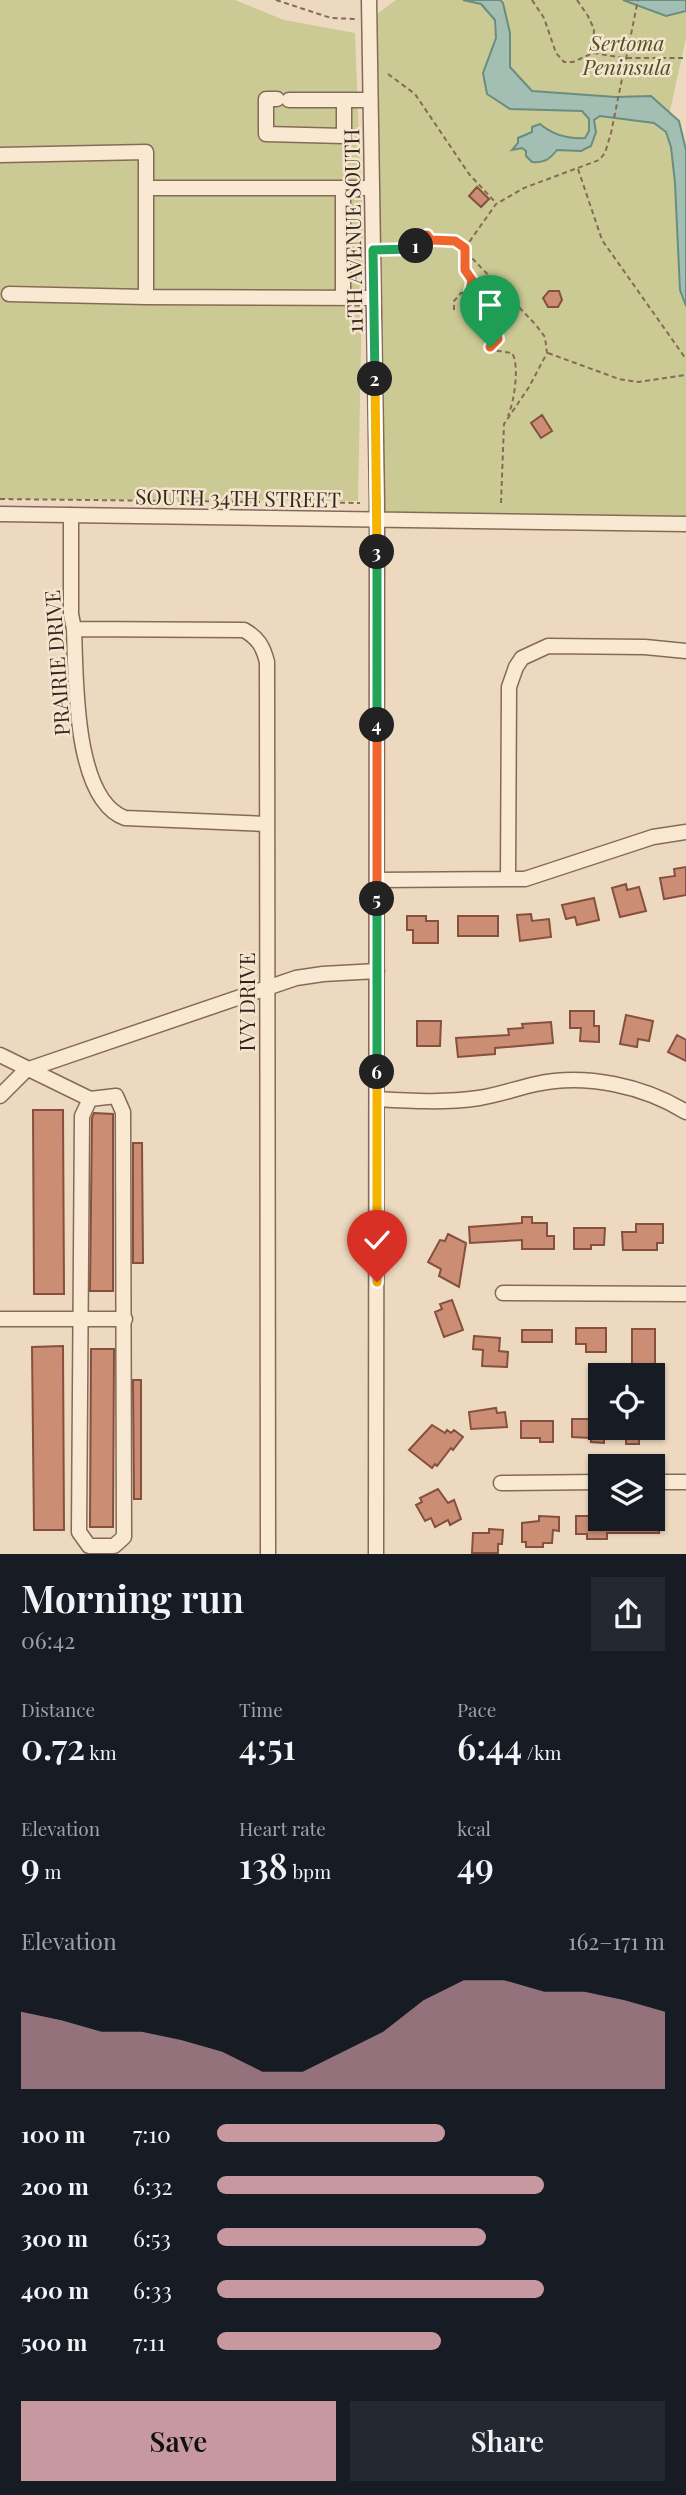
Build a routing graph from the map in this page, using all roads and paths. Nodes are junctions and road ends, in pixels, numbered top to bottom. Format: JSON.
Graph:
{"nodes":[{"id":1,"x":276,"y":0,"type":"edge"},
{"id":2,"x":532,"y":0,"type":"edge"},
{"id":3,"x":577,"y":0,"type":"edge"},
{"id":4,"x":638,"y":0,"type":"edge"},
{"id":5,"x":369,"y":11,"type":"edge"},
{"id":6,"x":593,"y":53,"type":"junction"},
{"id":7,"x":625,"y":58,"type":"junction"},
{"id":8,"x":686,"y":58,"type":"edge"},
{"id":9,"x":388,"y":74,"type":"dead end"},
{"id":10,"x":344,"y":100,"type":"junction"},
{"id":11,"x":370,"y":100,"type":"junction"},
{"id":12,"x":0,"y":155,"type":"edge"},
{"id":13,"x":578,"y":168,"type":"junction"},
{"id":14,"x":146,"y":188,"type":"junction"},
{"id":15,"x":344,"y":188,"type":"junction"},
{"id":16,"x":372,"y":188,"type":"junction"},
{"id":17,"x":496,"y":204,"type":"junction"},
{"id":18,"x":465,"y":248,"type":"junction"},
{"id":19,"x":373,"y":250,"type":"junction"},
{"id":20,"x":470,"y":292,"type":"junction"},
{"id":21,"x":9,"y":294,"type":"dead end"},
{"id":22,"x":146,"y":297,"type":"junction"},
{"id":23,"x":343,"y":298,"type":"junction"},
{"id":24,"x":374,"y":298,"type":"junction"},
{"id":25,"x":454,"y":310,"type":"dead end"},
{"id":26,"x":547,"y":353,"type":"junction"},
{"id":27,"x":686,"y":359,"type":"edge"},
{"id":28,"x":686,"y":375,"type":"edge"},
{"id":29,"x":507,"y":421,"type":"junction"},
{"id":30,"x":0,"y":499,"type":"edge"},
{"id":31,"x":360,"y":503,"type":"dead end"},
{"id":32,"x":501,"y":503,"type":"dead end"},
{"id":33,"x":0,"y":514,"type":"edge"},
{"id":34,"x":71,"y":515,"type":"junction"},
{"id":35,"x":377,"y":520,"type":"junction"},
{"id":36,"x":686,"y":524,"type":"edge"},
{"id":37,"x":74,"y":629,"type":"junction"},
{"id":38,"x":686,"y":651,"type":"edge"},
{"id":39,"x":267,"y":824,"type":"junction"},
{"id":40,"x":686,"y":832,"type":"edge"},
{"id":41,"x":508,"y":879,"type":"junction"},
{"id":42,"x":377,"y":880,"type":"junction"},
{"id":43,"x":377,"y":971,"type":"junction"},
{"id":44,"x":267,"y":989,"type":"junction"},
{"id":45,"x":0,"y":1055,"type":"edge"},
{"id":46,"x":26,"y":1070,"type":"junction"},
{"id":47,"x":0,"y":1096,"type":"edge"},
{"id":48,"x":90,"y":1099,"type":"junction"},
{"id":49,"x":377,"y":1099,"type":"junction"},
{"id":50,"x":686,"y":1112,"type":"edge"},
{"id":51,"x":503,"y":1293,"type":"dead end"},
{"id":52,"x":686,"y":1294,"type":"edge"},
{"id":53,"x":0,"y":1319,"type":"edge"},
{"id":54,"x":81,"y":1319,"type":"junction"},
{"id":55,"x":125,"y":1319,"type":"junction"},
{"id":56,"x":588,"y":1482,"type":"edge"},
{"id":57,"x":665,"y":1482,"type":"edge"},
{"id":58,"x":686,"y":1482,"type":"edge"},
{"id":59,"x":501,"y":1483,"type":"dead end"},
{"id":60,"x":268,"y":1553,"type":"edge"},
{"id":61,"x":376,"y":1553,"type":"edge"}],
"edges":[{"from":1,"to":5,"type":"path"},
{"from":2,"to":6,"type":"path"},
{"from":3,"to":6,"type":"path"},
{"from":4,"to":7,"type":"path"},
{"from":5,"to":11,"type":"street","name":"11TH AVENUE SOUTH"},
{"from":6,"to":7,"type":"path"},
{"from":7,"to":8,"type":"path"},
{"from":7,"to":13,"type":"path"},
{"from":9,"to":17,"type":"path"},
{"from":10,"to":10,"type":"street"},
{"from":10,"to":11,"type":"street"},
{"from":11,"to":16,"type":"street","name":"11TH AVENUE SOUTH"},
{"from":12,"to":14,"type":"street"},
{"from":13,"to":17,"type":"path"},
{"from":13,"to":27,"type":"path"},
{"from":14,"to":15,"type":"street"},
{"from":14,"to":22,"type":"street"},
{"from":15,"to":16,"type":"street"},
{"from":15,"to":23,"type":"street"},
{"from":16,"to":19,"type":"street","name":"11TH AVENUE SOUTH"},
{"from":17,"to":18,"type":"path"},
{"from":18,"to":19,"type":"path"},
{"from":18,"to":20,"type":"path"},
{"from":18,"to":26,"type":"path"},
{"from":19,"to":24,"type":"street","name":"11TH AVENUE SOUTH"},
{"from":20,"to":25,"type":"path"},
{"from":20,"to":29,"type":"path"},
{"from":21,"to":22,"type":"street"},
{"from":22,"to":23,"type":"street"},
{"from":23,"to":24,"type":"street"},
{"from":24,"to":35,"type":"street","name":"11TH AVENUE SOUTH"},
{"from":26,"to":28,"type":"path"},
{"from":26,"to":29,"type":"path"},
{"from":29,"to":32,"type":"path"},
{"from":30,"to":31,"type":"path"},
{"from":33,"to":34,"type":"street","name":"SOUTH 34TH STREET"},
{"from":34,"to":35,"type":"street","name":"SOUTH 34TH STREET"},
{"from":34,"to":37,"type":"street","name":"PRAIRIE DRIVE"},
{"from":35,"to":36,"type":"street","name":"SOUTH 34TH STREET"},
{"from":35,"to":42,"type":"street","name":"11TH AVENUE SOUTH"},
{"from":37,"to":39,"type":"street","name":"PRAIRIE DRIVE"},
{"from":37,"to":39,"type":"street","name":"IVY DRIVE"},
{"from":38,"to":41,"type":"street"},
{"from":39,"to":44,"type":"street","name":"IVY DRIVE"},
{"from":40,"to":41,"type":"street"},
{"from":41,"to":42,"type":"street"},
{"from":42,"to":43,"type":"street","name":"11TH AVENUE SOUTH"},
{"from":43,"to":44,"type":"street"},
{"from":43,"to":49,"type":"street","name":"11TH AVENUE SOUTH"},
{"from":44,"to":46,"type":"street"},
{"from":44,"to":60,"type":"street","name":"IVY DRIVE"},
{"from":45,"to":46,"type":"street"},
{"from":46,"to":47,"type":"street"},
{"from":46,"to":48,"type":"street"},
{"from":48,"to":54,"type":"street"},
{"from":48,"to":55,"type":"street"},
{"from":49,"to":50,"type":"street"},
{"from":49,"to":61,"type":"street","name":"11TH AVENUE SOUTH"},
{"from":51,"to":52,"type":"street"},
{"from":53,"to":54,"type":"street"},
{"from":54,"to":55,"type":"street"},
{"from":54,"to":55,"type":"street"},
{"from":56,"to":59,"type":"street"},
{"from":57,"to":58,"type":"street"}]}
